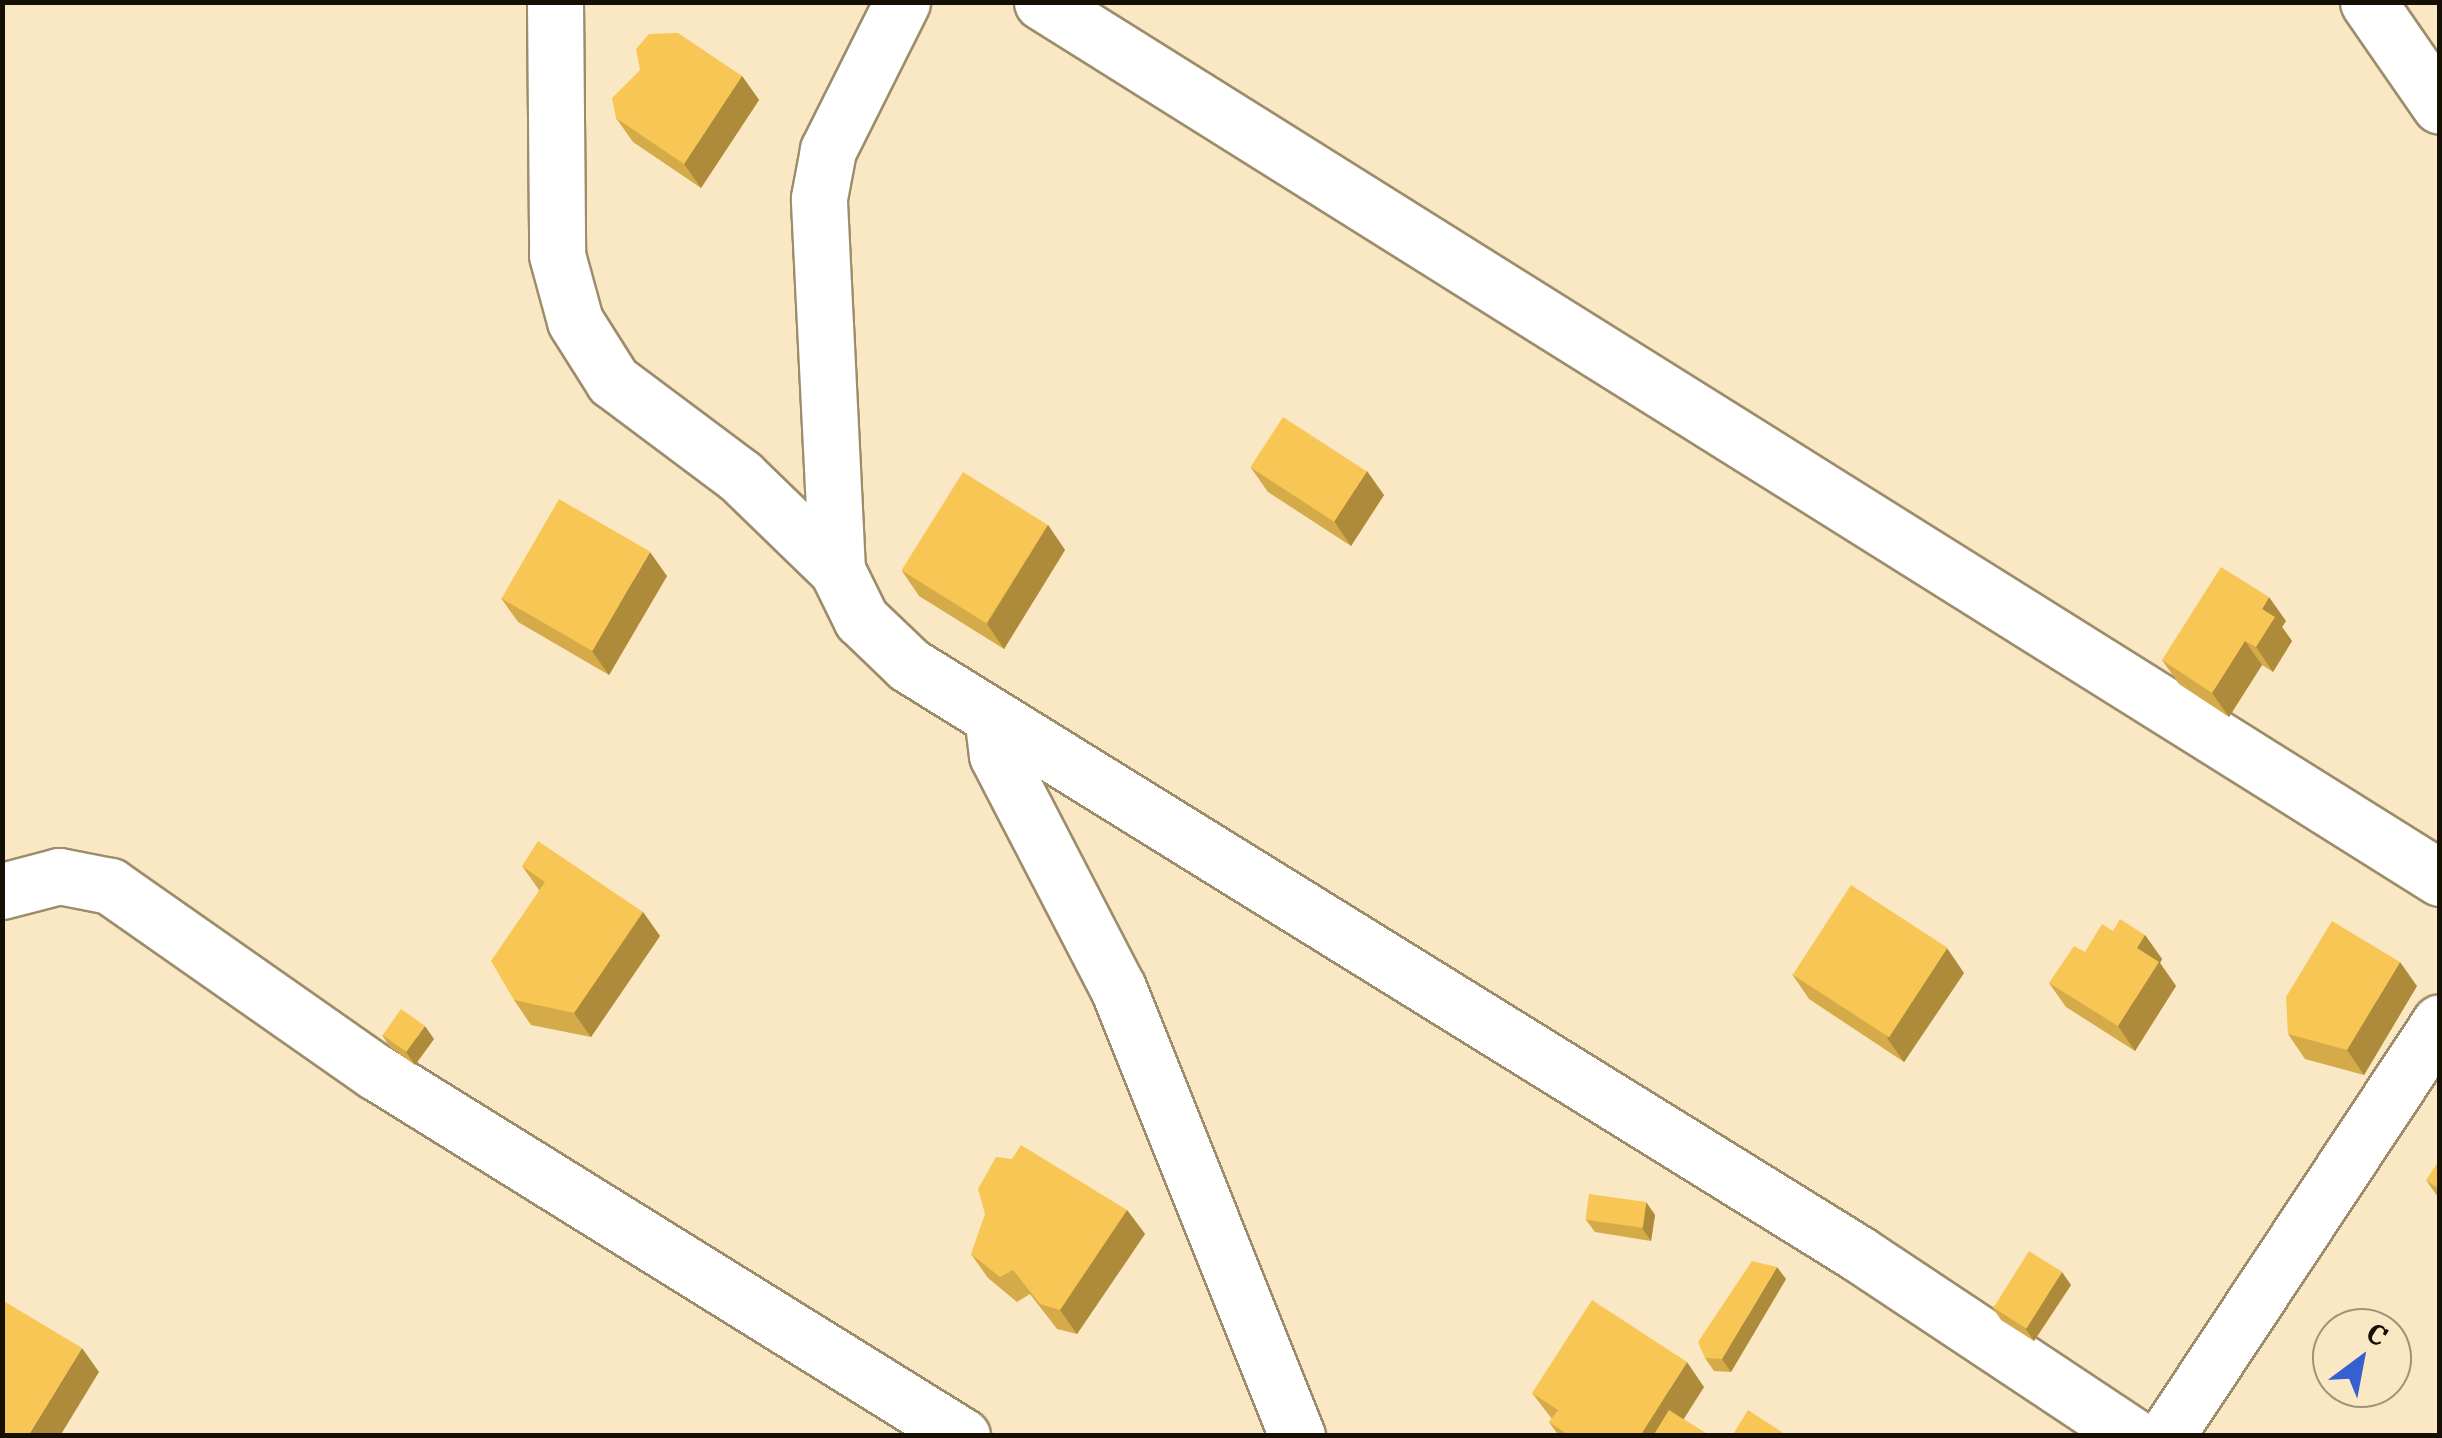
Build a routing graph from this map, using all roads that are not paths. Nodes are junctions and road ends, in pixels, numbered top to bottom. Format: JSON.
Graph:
{"nodes":[{"id":1,"x":555,"y":2,"type":"edge"},
{"id":2,"x":902,"y":2,"type":"edge"},
{"id":3,"x":1042,"y":2,"type":"edge"},
{"id":4,"x":2368,"y":2,"type":"edge"},
{"id":5,"x":2440,"y":106,"type":"edge"},
{"id":6,"x":837,"y":570,"type":"junction"},
{"id":7,"x":993,"y":723,"type":"junction"},
{"id":8,"x":2440,"y":878,"type":"edge"},
{"id":9,"x":2,"y":891,"type":"edge"},
{"id":10,"x":2440,"y":1022,"type":"edge"},
{"id":11,"x":962,"y":1436,"type":"edge"},
{"id":12,"x":1297,"y":1436,"type":"edge"},
{"id":13,"x":2133,"y":1436,"type":"edge"},
{"id":14,"x":2166,"y":1436,"type":"edge"}],
"edges":[{"from":1,"to":6,"type":"street"},
{"from":2,"to":6,"type":"street"},
{"from":3,"to":8,"type":"street"},
{"from":4,"to":5,"type":"street"},
{"from":6,"to":7,"type":"street"},
{"from":7,"to":12,"type":"street"},
{"from":7,"to":13,"type":"street"},
{"from":9,"to":11,"type":"street"},
{"from":10,"to":14,"type":"street"}]}
